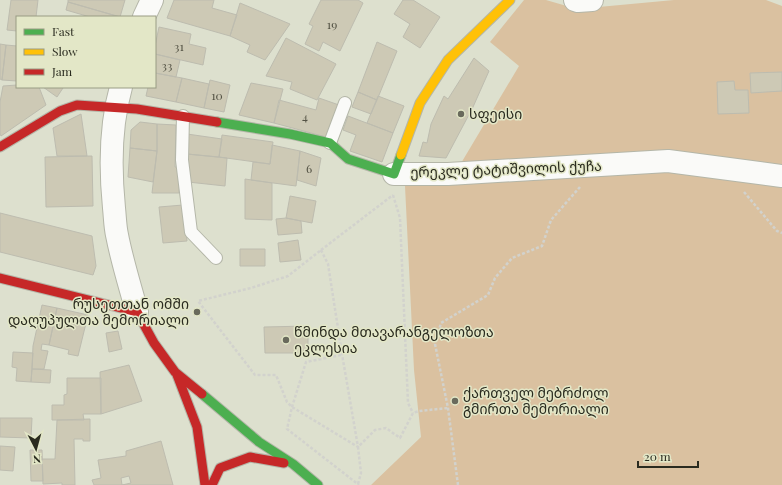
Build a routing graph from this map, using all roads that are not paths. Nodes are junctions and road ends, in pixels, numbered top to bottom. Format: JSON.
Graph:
{"nodes":[{"id":1,"x":152,"y":0,"type":"edge"},
{"id":2,"x":510,"y":0,"type":"edge"},
{"id":3,"x":575,"y":0,"type":"edge"},
{"id":4,"x":592,"y":0,"type":"edge"},
{"id":5,"x":144,"y":16,"type":"edge"},
{"id":6,"x":121,"y":88,"type":"edge"},
{"id":7,"x":345,"y":103,"type":"dead end"},
{"id":8,"x":116,"y":108,"type":"junction"},
{"id":9,"x":183,"y":116,"type":"junction"},
{"id":10,"x":330,"y":143,"type":"junction"},
{"id":11,"x":0,"y":147,"type":"edge"},
{"id":12,"x":394,"y":174,"type":"junction"},
{"id":13,"x":782,"y":176,"type":"edge"},
{"id":14,"x":216,"y":258,"type":"dead end"},
{"id":15,"x":0,"y":278,"type":"edge"},
{"id":16,"x":137,"y":312,"type":"junction"},
{"id":17,"x":175,"y":372,"type":"junction"},
{"id":18,"x":293,"y":464,"type":"junction"},
{"id":19,"x":205,"y":485,"type":"edge"},
{"id":20,"x":212,"y":485,"type":"edge"},
{"id":21,"x":318,"y":485,"type":"edge"}],
"edges":[{"from":1,"to":5,"type":"street"},
{"from":2,"to":12,"type":"street","name":"ერეკლე ტატიშვილის ქუჩა"},
{"from":3,"to":4,"type":"street"},
{"from":6,"to":8,"type":"street"},
{"from":7,"to":10,"type":"lane"},
{"from":8,"to":9,"type":"street"},
{"from":8,"to":11,"type":"street"},
{"from":8,"to":16,"type":"street"},
{"from":9,"to":10,"type":"street"},
{"from":9,"to":14,"type":"lane"},
{"from":10,"to":12,"type":"street"},
{"from":12,"to":13,"type":"street","name":"ერეკლე ტატიშვილის ქუჩა"},
{"from":15,"to":16,"type":"street"},
{"from":16,"to":17,"type":"street"},
{"from":17,"to":18,"type":"street"},
{"from":17,"to":19,"type":"street"},
{"from":18,"to":20,"type":"street"},
{"from":18,"to":21,"type":"street"}]}
